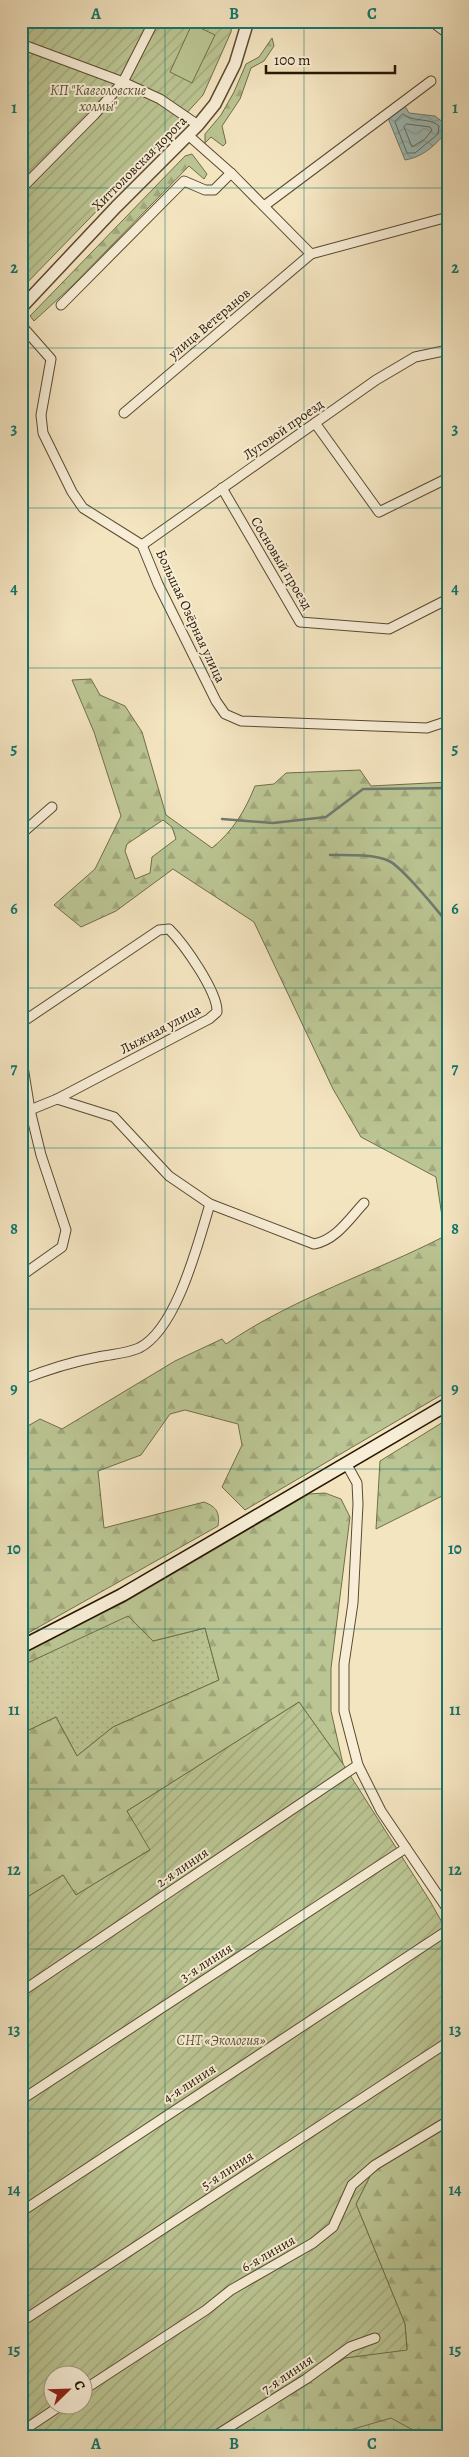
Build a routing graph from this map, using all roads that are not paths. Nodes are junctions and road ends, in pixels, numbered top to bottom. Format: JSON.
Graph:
{"nodes":[{"id":1,"x":154,"y":21,"type":"edge"},
{"id":2,"x":248,"y":21,"type":"edge"},
{"id":3,"x":431,"y":21,"type":"edge"},
{"id":4,"x":448,"y":34,"type":"edge"},
{"id":5,"x":21,"y":44,"type":"edge"},
{"id":6,"x":432,"y":81,"type":"dead end"},
{"id":7,"x":123,"y":82,"type":"junction"},
{"id":8,"x":198,"y":125,"type":"junction"},
{"id":9,"x":188,"y":135,"type":"junction"},
{"id":10,"x":231,"y":173,"type":"junction"},
{"id":11,"x":21,"y":189,"type":"edge"},
{"id":12,"x":264,"y":206,"type":"junction"},
{"id":13,"x":448,"y":217,"type":"edge"},
{"id":14,"x":311,"y":254,"type":"junction"},
{"id":15,"x":61,"y":305,"type":"dead end"},
{"id":16,"x":21,"y":308,"type":"edge"},
{"id":17,"x":21,"y":325,"type":"edge"},
{"id":18,"x":448,"y":350,"type":"edge"},
{"id":19,"x":124,"y":413,"type":"dead end"},
{"id":20,"x":315,"y":423,"type":"junction"},
{"id":21,"x":448,"y":478,"type":"edge"},
{"id":22,"x":222,"y":488,"type":"junction"},
{"id":23,"x":142,"y":546,"type":"junction"},
{"id":24,"x":448,"y":599,"type":"edge"},
{"id":25,"x":448,"y":721,"type":"edge"},
{"id":26,"x":52,"y":807,"type":"dead end"},
{"id":27,"x":21,"y":834,"type":"edge"},
{"id":28,"x":21,"y":1023,"type":"edge"},
{"id":29,"x":21,"y":1054,"type":"edge"},
{"id":30,"x":57,"y":1099,"type":"junction"},
{"id":31,"x":30,"y":1110,"type":"junction"},
{"id":32,"x":21,"y":1118,"type":"edge"},
{"id":33,"x":364,"y":1203,"type":"dead end"},
{"id":34,"x":210,"y":1204,"type":"junction"},
{"id":35,"x":21,"y":1276,"type":"edge"},
{"id":36,"x":21,"y":1380,"type":"edge"},
{"id":37,"x":448,"y":1404,"type":"edge"},
{"id":38,"x":348,"y":1465,"type":"junction"},
{"id":39,"x":21,"y":1647,"type":"edge"},
{"id":40,"x":358,"y":1765,"type":"junction"},
{"id":41,"x":406,"y":1848,"type":"junction"},
{"id":42,"x":448,"y":1910,"type":"edge"},
{"id":43,"x":448,"y":1930,"type":"edge"},
{"id":44,"x":21,"y":1992,"type":"edge"},
{"id":45,"x":448,"y":2042,"type":"edge"},
{"id":46,"x":21,"y":2100,"type":"edge"},
{"id":47,"x":448,"y":2122,"type":"edge"},
{"id":48,"x":21,"y":2212,"type":"edge"},
{"id":49,"x":21,"y":2322,"type":"edge"},
{"id":50,"x":375,"y":2338,"type":"dead end"},
{"id":51,"x":92,"y":2384,"type":"edge"},
{"id":52,"x":48,"y":2414,"type":"edge"},
{"id":53,"x":21,"y":2432,"type":"edge"},
{"id":54,"x":215,"y":2436,"type":"edge"}],
"edges":[{"from":1,"to":7,"type":"street"},
{"from":2,"to":8,"type":"street","name":"Хиттоловская дорога"},
{"from":3,"to":4,"type":"street"},
{"from":5,"to":7,"type":"street"},
{"from":6,"to":12,"type":"street"},
{"from":7,"to":8,"type":"street"},
{"from":7,"to":11,"type":"street"},
{"from":8,"to":9,"type":"street","name":"Хиттоловская дорога"},
{"from":9,"to":10,"type":"street"},
{"from":9,"to":16,"type":"street","name":"Хиттоловская дорога"},
{"from":10,"to":12,"type":"street"},
{"from":10,"to":15,"type":"street"},
{"from":12,"to":14,"type":"street"},
{"from":13,"to":14,"type":"street","name":"улица Ветеранов"},
{"from":14,"to":19,"type":"street","name":"улица Ветеранов"},
{"from":17,"to":23,"type":"street","name":"Большая Озёрная улица"},
{"from":18,"to":20,"type":"street","name":"Луговой проезд"},
{"from":20,"to":21,"type":"street"},
{"from":20,"to":22,"type":"street","name":"Луговой проезд"},
{"from":22,"to":23,"type":"street","name":"Луговой проезд"},
{"from":22,"to":24,"type":"street","name":"Сосновый проезд"},
{"from":23,"to":25,"type":"street","name":"Большая Озёрная улица"},
{"from":26,"to":27,"type":"street"},
{"from":28,"to":30,"type":"street","name":"Лыжная улица"},
{"from":29,"to":31,"type":"street"},
{"from":30,"to":31,"type":"street","name":"Лыжная улица"},
{"from":30,"to":34,"type":"street"},
{"from":31,"to":32,"type":"street","name":"Лыжная улица"},
{"from":31,"to":35,"type":"street"},
{"from":33,"to":34,"type":"street"},
{"from":34,"to":36,"type":"street"},
{"from":37,"to":38,"type":"main road"},
{"from":38,"to":39,"type":"main road"},
{"from":38,"to":40,"type":"street"},
{"from":40,"to":41,"type":"street"},
{"from":40,"to":44,"type":"street","name":"2-я линия"},
{"from":41,"to":42,"type":"street"},
{"from":41,"to":46,"type":"street","name":"3-я линия"},
{"from":43,"to":48,"type":"street","name":"4-я линия"},
{"from":45,"to":49,"type":"street","name":"5-я линия"},
{"from":47,"to":51,"type":"street","name":"6-я линия"},
{"from":50,"to":54,"type":"street","name":"7-я линия"},
{"from":52,"to":53,"type":"street"}]}
